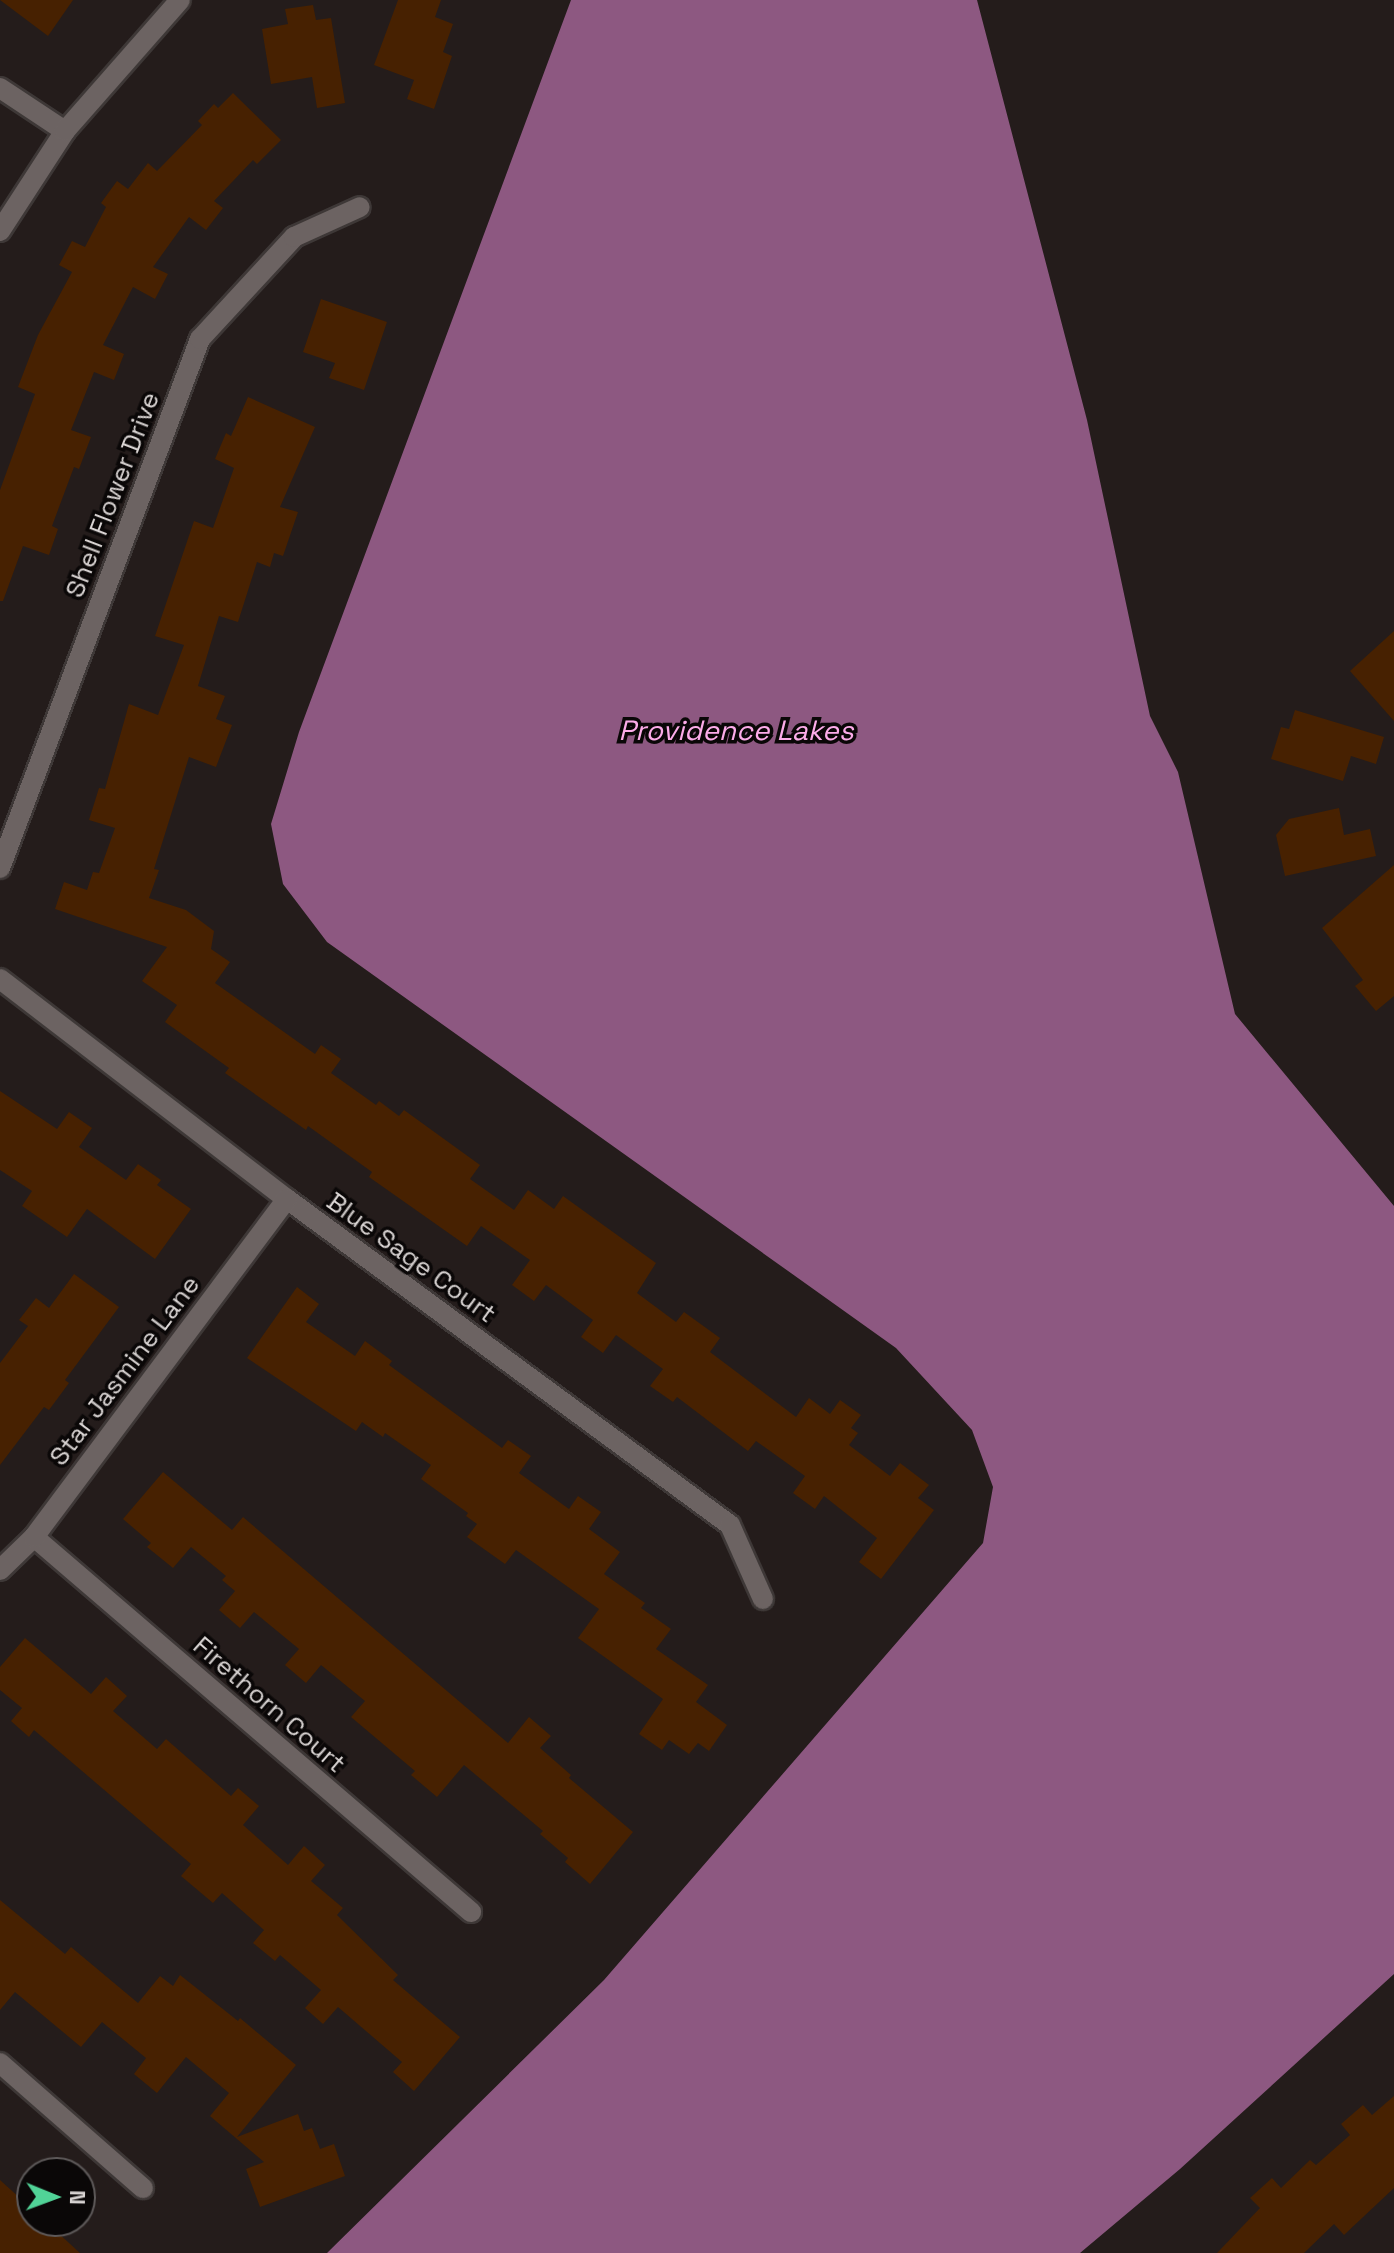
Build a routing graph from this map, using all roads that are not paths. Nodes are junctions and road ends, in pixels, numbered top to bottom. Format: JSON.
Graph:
{"nodes":[{"id":1,"x":180,"y":0,"type":"edge"},
{"id":2,"x":0,"y":88,"type":"edge"},
{"id":3,"x":65,"y":131,"type":"junction"},
{"id":4,"x":360,"y":207,"type":"dead end"},
{"id":5,"x":0,"y":231,"type":"edge"},
{"id":6,"x":0,"y":868,"type":"edge"},
{"id":7,"x":0,"y":979,"type":"edge"},
{"id":8,"x":287,"y":1199,"type":"junction"},
{"id":9,"x":34,"y":1537,"type":"junction"},
{"id":10,"x":0,"y":1570,"type":"edge"},
{"id":11,"x":763,"y":1599,"type":"dead end"},
{"id":12,"x":471,"y":1912,"type":"dead end"},
{"id":13,"x":0,"y":2063,"type":"edge"},
{"id":14,"x":143,"y":2188,"type":"dead end"}],
"edges":[{"from":1,"to":3,"type":"street"},
{"from":2,"to":3,"type":"street"},
{"from":3,"to":5,"type":"street"},
{"from":4,"to":6,"type":"street","name":"Shell Flower Drive"},
{"from":7,"to":8,"type":"street","name":"Blue Sage Court"},
{"from":8,"to":9,"type":"street","name":"Star Jasmine Lane"},
{"from":8,"to":11,"type":"street","name":"Blue Sage Court"},
{"from":9,"to":10,"type":"street","name":"Star Jasmine Lane"},
{"from":9,"to":12,"type":"street","name":"Firethorn Court"},
{"from":13,"to":14,"type":"street"}]}
